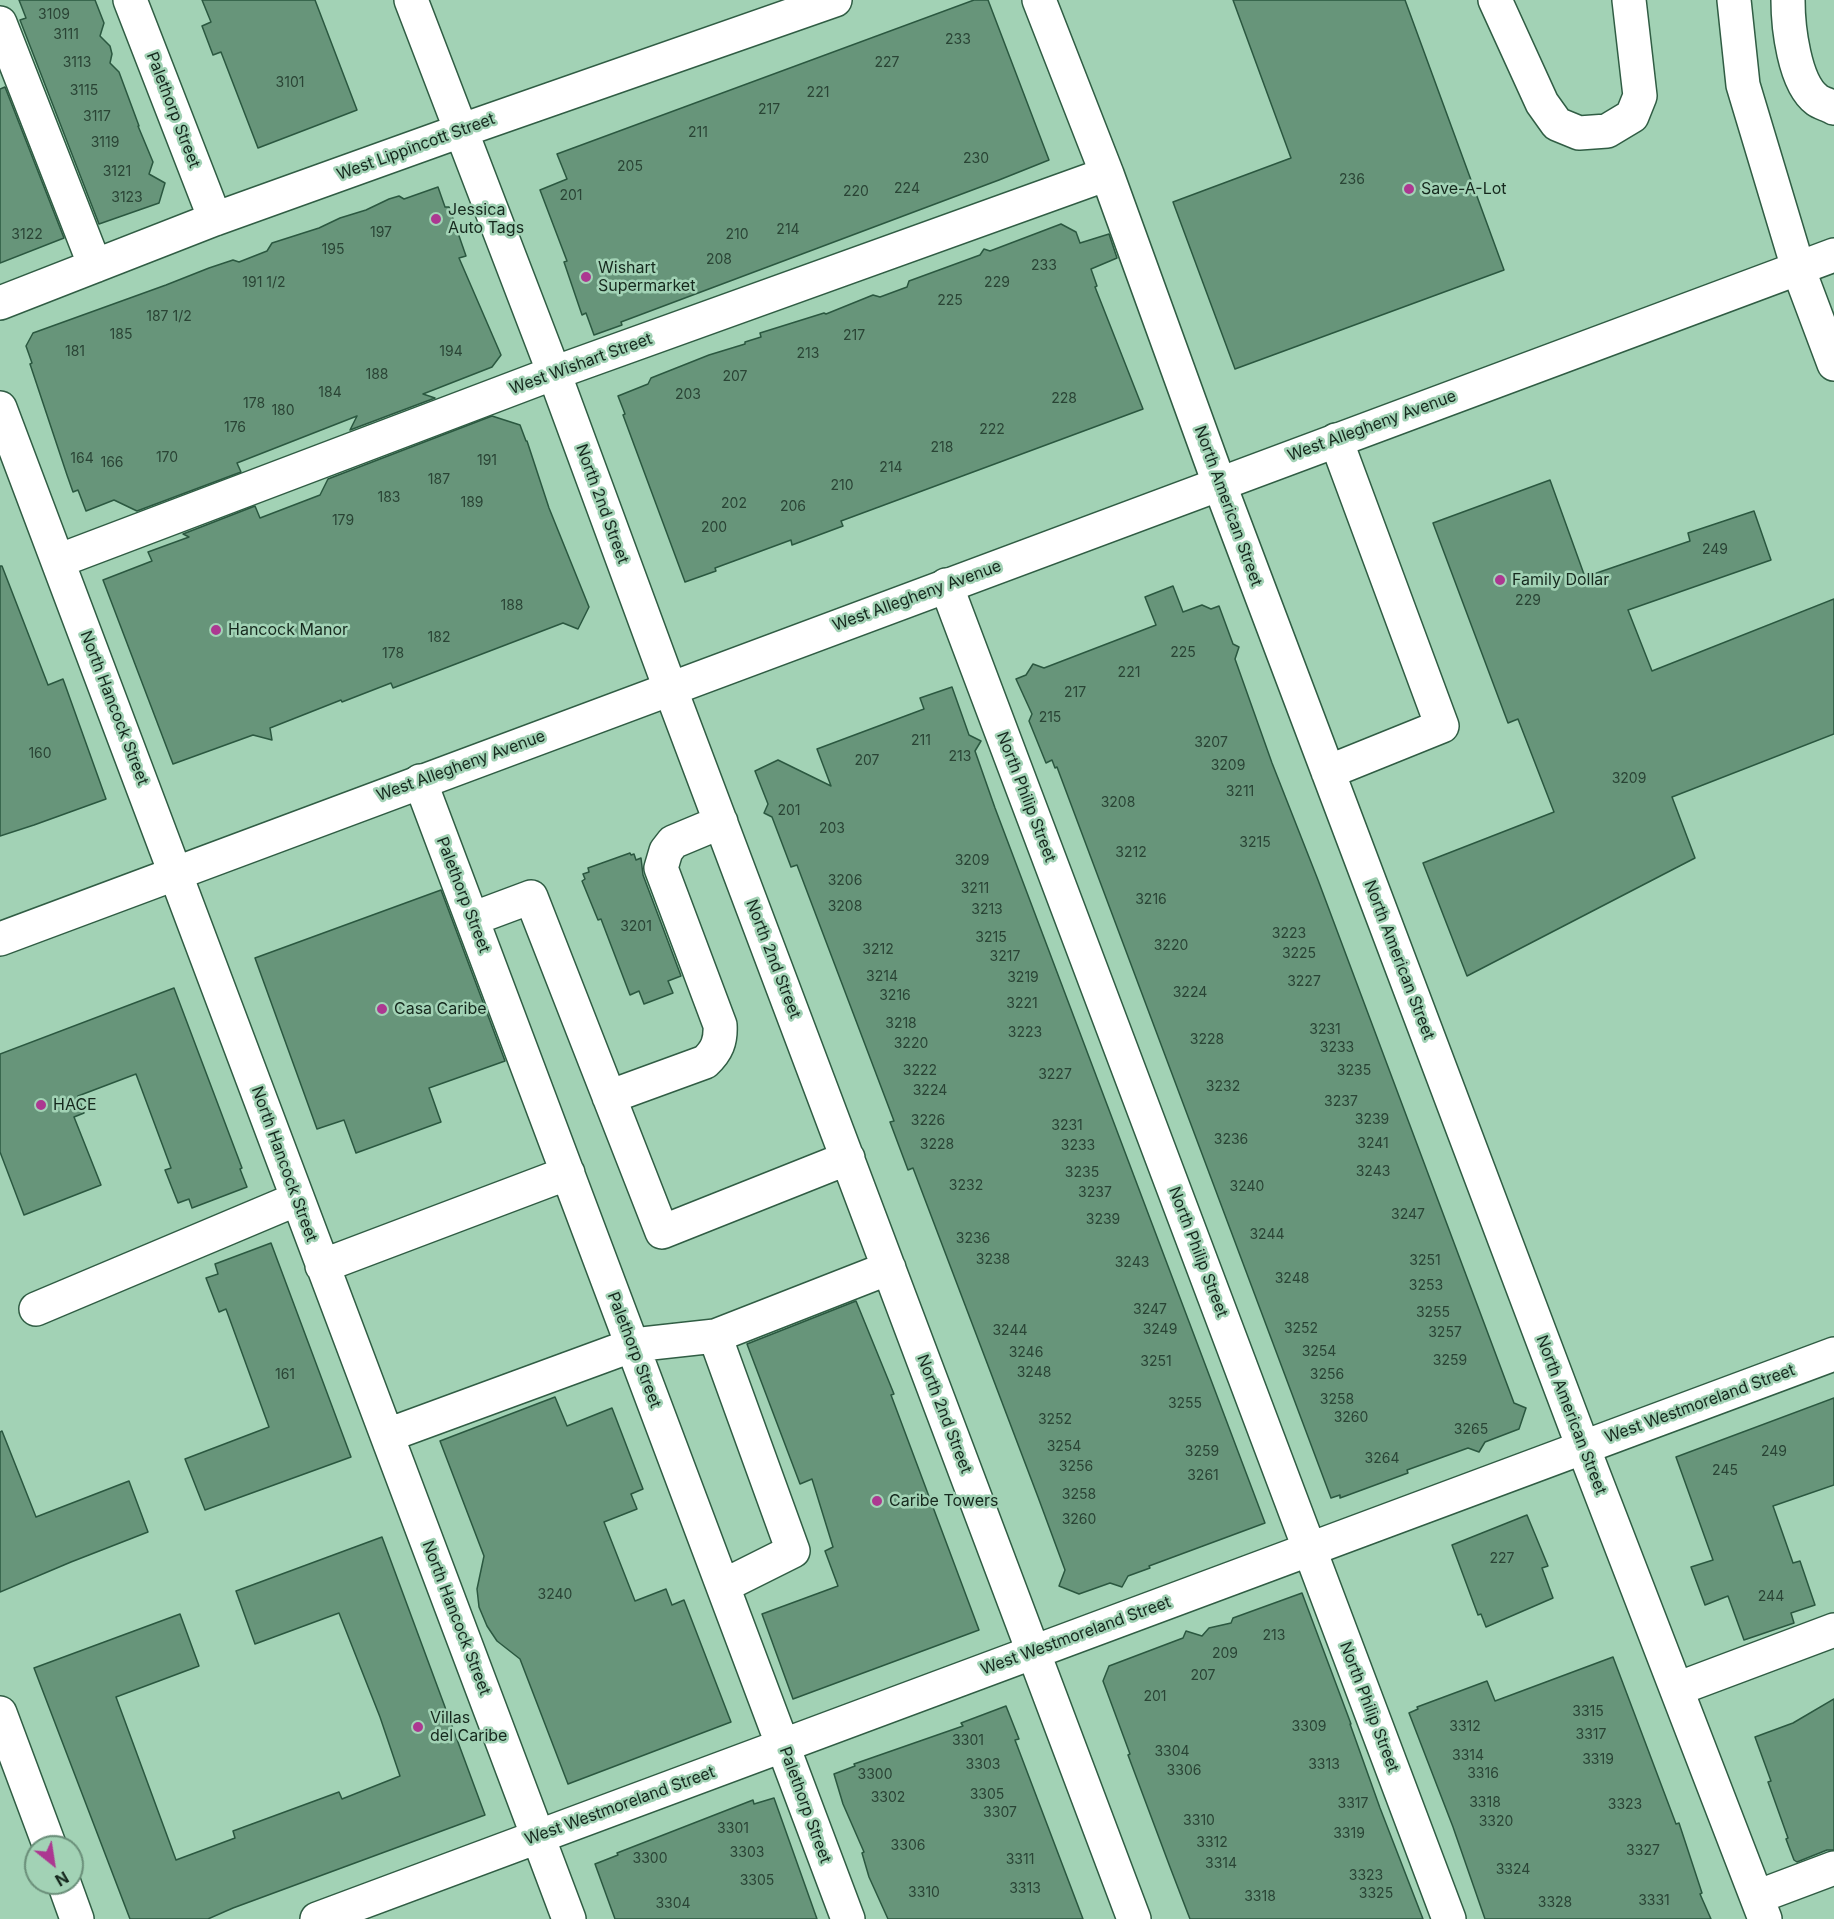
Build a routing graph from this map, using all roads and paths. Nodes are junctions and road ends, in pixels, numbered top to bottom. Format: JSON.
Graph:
{"nodes":[{"id":1,"x":130,"y":0,"type":"edge"},
{"id":2,"x":411,"y":0,"type":"edge"},
{"id":3,"x":835,"y":0,"type":"edge"},
{"id":4,"x":1039,"y":0,"type":"edge"},
{"id":5,"x":1495,"y":0,"type":"edge"},
{"id":6,"x":1629,"y":0,"type":"edge"},
{"id":7,"x":1734,"y":0,"type":"edge"},
{"id":8,"x":1788,"y":0,"type":"edge"},
{"id":9,"x":0,"y":23,"type":"edge"},
{"id":10,"x":1834,"y":108,"type":"edge"},
{"id":11,"x":460,"y":131,"type":"junction"},
{"id":12,"x":1107,"y":174,"type":"junction"},
{"id":13,"x":215,"y":219,"type":"junction"},
{"id":14,"x":1834,"y":255,"type":"edge"},
{"id":15,"x":95,"y":266,"type":"junction"},
{"id":16,"x":1798,"y":268,"type":"junction"},
{"id":17,"x":0,"y":303,"type":"edge"},
{"id":18,"x":1834,"y":364,"type":"edge"},
{"id":19,"x":554,"y":374,"type":"junction"},
{"id":20,"x":0,"y":408,"type":"edge"},
{"id":21,"x":1336,"y":440,"type":"junction"},
{"id":22,"x":1219,"y":483,"type":"junction"},
{"id":23,"x":58,"y":561,"type":"junction"},
{"id":24,"x":946,"y":585,"type":"junction"},
{"id":25,"x":670,"y":688,"type":"junction"},
{"id":26,"x":1328,"y":772,"type":"junction"},
{"id":27,"x":420,"y":781,"type":"junction"},
{"id":28,"x":721,"y":822,"type":"junction"},
{"id":29,"x":176,"y":874,"type":"junction"},
{"id":30,"x":472,"y":919,"type":"junction"},
{"id":31,"x":0,"y":939,"type":"edge"},
{"id":32,"x":609,"y":1097,"type":"junction"},
{"id":33,"x":848,"y":1158,"type":"junction"},
{"id":34,"x":568,"y":1173,"type":"junction"},
{"id":35,"x":297,"y":1199,"type":"junction"},
{"id":36,"x":322,"y":1266,"type":"junction"},
{"id":37,"x":889,"y":1268,"type":"junction"},
{"id":38,"x":36,"y":1309,"type":"dead end"},
{"id":39,"x":715,"y":1336,"type":"junction"},
{"id":40,"x":633,"y":1345,"type":"junction"},
{"id":41,"x":1834,"y":1354,"type":"edge"},
{"id":42,"x":388,"y":1435,"type":"junction"},
{"id":43,"x":1583,"y":1447,"type":"junction"},
{"id":44,"x":1310,"y":1549,"type":"junction"},
{"id":45,"x":723,"y":1586,"type":"junction"},
{"id":46,"x":1834,"y":1629,"type":"edge"},
{"id":47,"x":1034,"y":1652,"type":"junction"},
{"id":48,"x":1677,"y":1689,"type":"junction"},
{"id":49,"x":0,"y":1713,"type":"edge"},
{"id":50,"x":783,"y":1746,"type":"junction"},
{"id":51,"x":46,"y":1835,"type":"edge"},
{"id":52,"x":538,"y":1837,"type":"junction"},
{"id":53,"x":1834,"y":1868,"type":"edge"},
{"id":54,"x":69,"y":1895,"type":"edge"},
{"id":55,"x":1761,"y":1908,"type":"edge"},
{"id":56,"x":78,"y":1919,"type":"edge"},
{"id":57,"x":319,"y":1919,"type":"edge"},
{"id":58,"x":569,"y":1919,"type":"edge"},
{"id":59,"x":848,"y":1919,"type":"edge"},
{"id":60,"x":1134,"y":1919,"type":"edge"},
{"id":61,"x":1449,"y":1919,"type":"edge"}],
"edges":[{"from":1,"to":13,"type":"street","name":"Palethorp Street"},
{"from":2,"to":11,"type":"street","name":"North 2nd Street"},
{"from":3,"to":11,"type":"street","name":"West Lippincott Street"},
{"from":4,"to":12,"type":"street","name":"North American Street"},
{"from":5,"to":6,"type":"street"},
{"from":7,"to":16,"type":"street"},
{"from":8,"to":10,"type":"street"},
{"from":9,"to":15,"type":"street"},
{"from":11,"to":13,"type":"street","name":"West Lippincott Street"},
{"from":11,"to":19,"type":"street","name":"North 2nd Street"},
{"from":12,"to":19,"type":"street","name":"West Wishart Street"},
{"from":12,"to":22,"type":"street","name":"North American Street"},
{"from":13,"to":15,"type":"street","name":"West Lippincott Street"},
{"from":14,"to":16,"type":"street","name":"West Allegheny Avenue"},
{"from":15,"to":17,"type":"street","name":"West Lippincott Street"},
{"from":16,"to":18,"type":"street"},
{"from":16,"to":21,"type":"street","name":"West Allegheny Avenue"},
{"from":19,"to":23,"type":"street","name":"West Wishart Street"},
{"from":19,"to":25,"type":"street","name":"North 2nd Street"},
{"from":20,"to":23,"type":"street","name":"North Hancock Street"},
{"from":21,"to":22,"type":"street","name":"West Allegheny Avenue"},
{"from":21,"to":26,"type":"street"},
{"from":22,"to":24,"type":"street","name":"West Allegheny Avenue"},
{"from":22,"to":26,"type":"street","name":"North American Street"},
{"from":23,"to":29,"type":"street","name":"North Hancock Street"},
{"from":24,"to":25,"type":"street","name":"West Allegheny Avenue"},
{"from":24,"to":44,"type":"street","name":"North Philip Street"},
{"from":25,"to":27,"type":"street","name":"West Allegheny Avenue"},
{"from":25,"to":28,"type":"street","name":"North 2nd Street"},
{"from":26,"to":43,"type":"street","name":"North American Street"},
{"from":27,"to":29,"type":"street","name":"West Allegheny Avenue"},
{"from":27,"to":30,"type":"street","name":"Palethorp Street"},
{"from":28,"to":32,"type":"street"},
{"from":28,"to":33,"type":"street","name":"North 2nd Street"},
{"from":29,"to":31,"type":"street","name":"West Allegheny Avenue"},
{"from":29,"to":35,"type":"street","name":"North Hancock Street"},
{"from":30,"to":32,"type":"street"},
{"from":30,"to":34,"type":"street","name":"Palethorp Street"},
{"from":32,"to":33,"type":"street"},
{"from":33,"to":37,"type":"street","name":"North 2nd Street"},
{"from":34,"to":36,"type":"street"},
{"from":34,"to":40,"type":"street","name":"Palethorp Street"},
{"from":35,"to":36,"type":"street","name":"North Hancock Street"},
{"from":35,"to":38,"type":"street"},
{"from":36,"to":42,"type":"street","name":"North Hancock Street"},
{"from":37,"to":39,"type":"street"},
{"from":37,"to":47,"type":"street","name":"North 2nd Street"},
{"from":39,"to":40,"type":"street"},
{"from":39,"to":45,"type":"street"},
{"from":40,"to":42,"type":"street"},
{"from":40,"to":45,"type":"street","name":"Palethorp Street"},
{"from":41,"to":43,"type":"street","name":"West Westmoreland Street"},
{"from":42,"to":52,"type":"street","name":"North Hancock Street"},
{"from":43,"to":44,"type":"street","name":"West Westmoreland Street"},
{"from":43,"to":48,"type":"street","name":"North American Street"},
{"from":44,"to":47,"type":"street","name":"West Westmoreland Street"},
{"from":44,"to":61,"type":"street","name":"North Philip Street"},
{"from":45,"to":50,"type":"street","name":"Palethorp Street"},
{"from":46,"to":48,"type":"street"},
{"from":47,"to":50,"type":"street","name":"West Westmoreland Street"},
{"from":47,"to":60,"type":"street","name":"North 2nd Street"},
{"from":48,"to":55,"type":"street","name":"North American Street"},
{"from":49,"to":51,"type":"street"},
{"from":50,"to":52,"type":"street","name":"West Westmoreland Street"},
{"from":50,"to":59,"type":"street","name":"Palethorp Street"},
{"from":52,"to":57,"type":"street","name":"West Westmoreland Street"},
{"from":52,"to":58,"type":"street","name":"North Hancock Street"},
{"from":53,"to":55,"type":"street"},
{"from":54,"to":56,"type":"street"}]}
